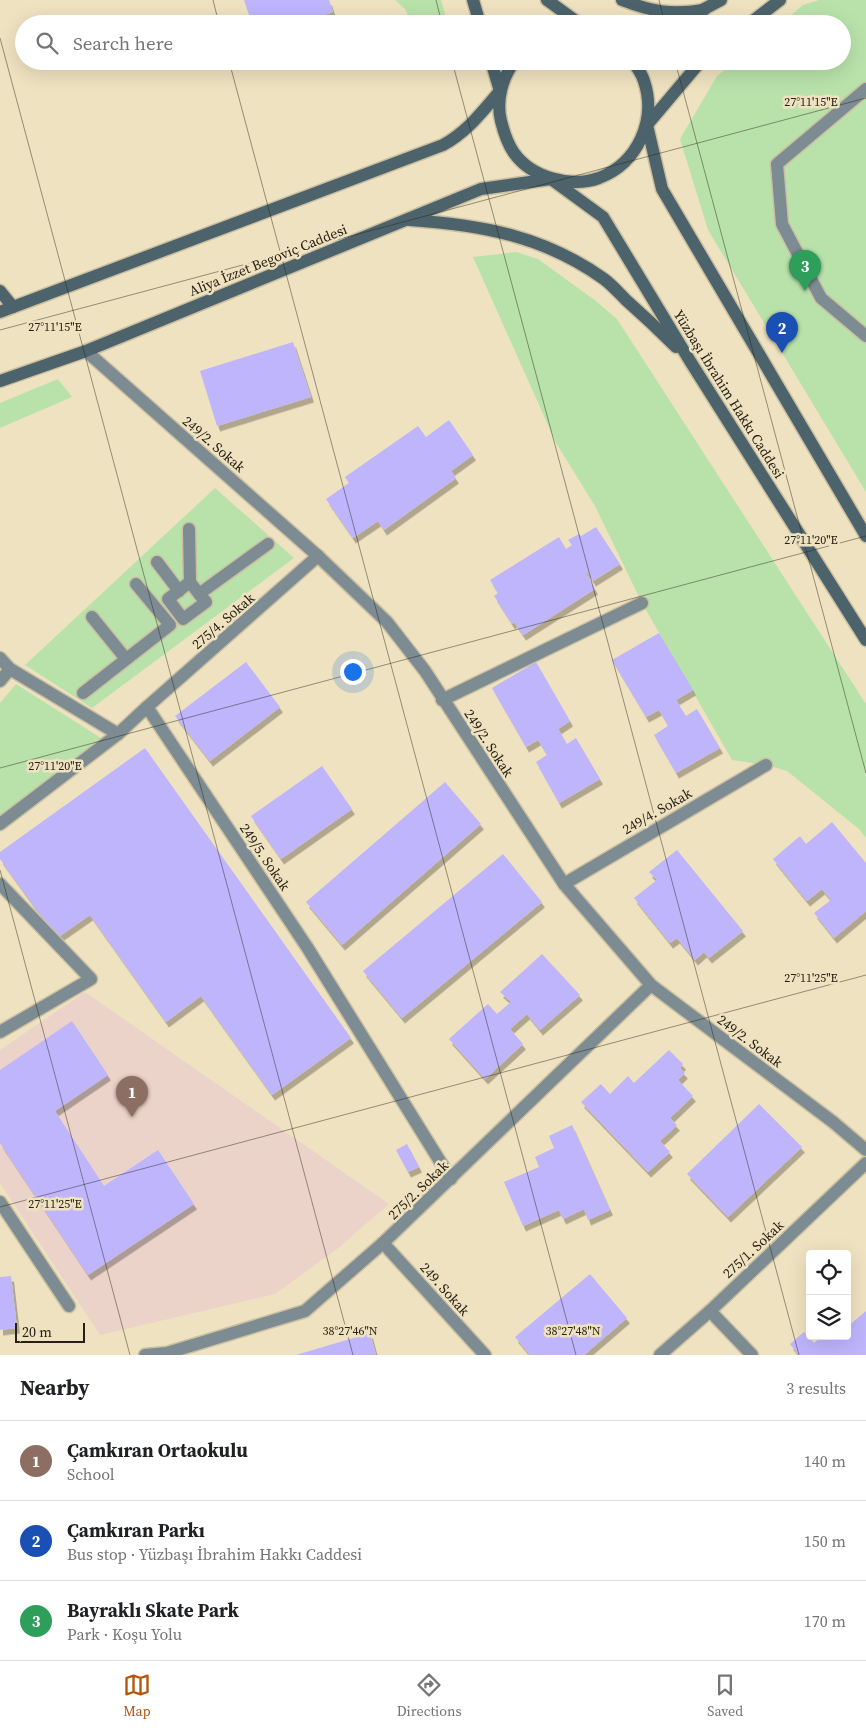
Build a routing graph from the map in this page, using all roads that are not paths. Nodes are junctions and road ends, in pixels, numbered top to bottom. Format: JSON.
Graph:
{"nodes":[{"id":1,"x":473,"y":0,"type":"edge"},
{"id":2,"x":547,"y":0,"type":"edge"},
{"id":3,"x":622,"y":0,"type":"edge"},
{"id":4,"x":721,"y":0,"type":"edge"},
{"id":5,"x":780,"y":0,"type":"edge"},
{"id":6,"x":704,"y":10,"type":"junction"},
{"id":7,"x":477,"y":15,"type":"edge"},
{"id":8,"x":568,"y":15,"type":"edge"},
{"id":9,"x":694,"y":15,"type":"edge"},
{"id":10,"x":761,"y":15,"type":"edge"},
{"id":11,"x":494,"y":70,"type":"edge"},
{"id":12,"x":509,"y":70,"type":"edge"},
{"id":13,"x":638,"y":70,"type":"edge"},
{"id":14,"x":693,"y":70,"type":"edge"},
{"id":15,"x":866,"y":89,"type":"edge"},
{"id":16,"x":500,"y":92,"type":"junction"},
{"id":17,"x":647,"y":125,"type":"junction"},
{"id":18,"x":551,"y":179,"type":"junction"},
{"id":19,"x":408,"y":220,"type":"junction"},
{"id":20,"x":0,"y":291,"type":"edge"},
{"id":21,"x":13,"y":307,"type":"junction"},
{"id":22,"x":0,"y":312,"type":"edge"},
{"id":23,"x":866,"y":336,"type":"edge"},
{"id":24,"x":86,"y":351,"type":"junction"},
{"id":25,"x":690,"y":361,"type":"junction"},
{"id":26,"x":0,"y":381,"type":"edge"},
{"id":27,"x":189,"y":529,"type":"dead end"},
{"id":28,"x":866,"y":536,"type":"edge"},
{"id":29,"x":268,"y":544,"type":"dead end"},
{"id":30,"x":318,"y":556,"type":"junction"},
{"id":31,"x":157,"y":562,"type":"dead end"},
{"id":32,"x":190,"y":582,"type":"junction"},
{"id":33,"x":136,"y":584,"type":"dead end"},
{"id":34,"x":179,"y":590,"type":"junction"},
{"id":35,"x":199,"y":594,"type":"junction"},
{"id":36,"x":642,"y":603,"type":"dead end"},
{"id":37,"x":176,"y":611,"type":"junction"},
{"id":38,"x":92,"y":617,"type":"dead end"},
{"id":39,"x":165,"y":619,"type":"junction"},
{"id":40,"x":866,"y":640,"type":"edge"},
{"id":41,"x":0,"y":658,"type":"edge"},
{"id":42,"x":126,"y":659,"type":"junction"},
{"id":43,"x":10,"y":669,"type":"junction"},
{"id":44,"x":0,"y":680,"type":"edge"},
{"id":45,"x":83,"y":693,"type":"dead end"},
{"id":46,"x":442,"y":700,"type":"junction"},
{"id":47,"x":147,"y":707,"type":"junction"},
{"id":48,"x":118,"y":734,"type":"junction"},
{"id":49,"x":766,"y":765,"type":"dead end"},
{"id":50,"x":0,"y":824,"type":"edge"},
{"id":51,"x":0,"y":884,"type":"edge"},
{"id":52,"x":564,"y":884,"type":"junction"},
{"id":53,"x":651,"y":985,"type":"junction"},
{"id":54,"x":0,"y":1032,"type":"edge"},
{"id":55,"x":866,"y":1150,"type":"edge"},
{"id":56,"x":866,"y":1163,"type":"edge"},
{"id":57,"x":451,"y":1179,"type":"junction"},
{"id":58,"x":0,"y":1202,"type":"edge"},
{"id":59,"x":383,"y":1243,"type":"junction"},
{"id":60,"x":68,"y":1306,"type":"dead end"},
{"id":61,"x":710,"y":1311,"type":"junction"},
{"id":62,"x":166,"y":1354,"type":"edge"},
{"id":63,"x":144,"y":1355,"type":"edge"},
{"id":64,"x":485,"y":1355,"type":"edge"},
{"id":65,"x":660,"y":1355,"type":"edge"},
{"id":66,"x":752,"y":1355,"type":"edge"}],
"edges":[{"from":1,"to":7,"type":"main road"},
{"from":2,"to":8,"type":"main road"},
{"from":3,"to":6,"type":"main road"},
{"from":4,"to":6,"type":"main road"},
{"from":5,"to":10,"type":"main road"},
{"from":6,"to":9,"type":"main road"},
{"from":11,"to":16,"type":"main road"},
{"from":12,"to":16,"type":"main road"},
{"from":13,"to":17,"type":"main road"},
{"from":14,"to":17,"type":"main road"},
{"from":15,"to":23,"type":"street"},
{"from":16,"to":18,"type":"main road"},
{"from":16,"to":21,"type":"main road"},
{"from":17,"to":18,"type":"main road"},
{"from":17,"to":28,"type":"main road"},
{"from":18,"to":19,"type":"main road","name":"Aliya İzzet Begoviç Caddesi"},
{"from":18,"to":25,"type":"main road","name":"Yüzbaşı İbrahim Hakkı Caddesi"},
{"from":19,"to":24,"type":"main road","name":"Aliya İzzet Begoviç Caddesi"},
{"from":19,"to":25,"type":"main road"},
{"from":20,"to":21,"type":"main road"},
{"from":21,"to":22,"type":"main road"},
{"from":24,"to":26,"type":"main road","name":"Aliya İzzet Begoviç Caddesi"},
{"from":24,"to":30,"type":"street","name":"249/2. Sokak"},
{"from":25,"to":40,"type":"main road","name":"Yüzbaşı İbrahim Hakkı Caddesi"},
{"from":27,"to":32,"type":"street"},
{"from":29,"to":35,"type":"street"},
{"from":30,"to":46,"type":"street","name":"249/2. Sokak"},
{"from":30,"to":47,"type":"street","name":"275/4. Sokak"},
{"from":31,"to":34,"type":"street"},
{"from":32,"to":34,"type":"street"},
{"from":32,"to":35,"type":"street"},
{"from":33,"to":39,"type":"street"},
{"from":34,"to":37,"type":"street"},
{"from":35,"to":37,"type":"street"},
{"from":36,"to":46,"type":"street"},
{"from":37,"to":39,"type":"street"},
{"from":38,"to":42,"type":"street"},
{"from":39,"to":42,"type":"street"},
{"from":41,"to":43,"type":"street"},
{"from":42,"to":45,"type":"street"},
{"from":43,"to":44,"type":"street"},
{"from":43,"to":48,"type":"street"},
{"from":46,"to":52,"type":"street","name":"249/2. Sokak"},
{"from":47,"to":48,"type":"street"},
{"from":47,"to":57,"type":"street","name":"249/5. Sokak"},
{"from":48,"to":50,"type":"street"},
{"from":49,"to":52,"type":"street","name":"249/4. Sokak"},
{"from":51,"to":54,"type":"street"},
{"from":52,"to":53,"type":"street","name":"249/2. Sokak"},
{"from":53,"to":55,"type":"street","name":"249/2. Sokak"},
{"from":53,"to":57,"type":"street","name":"275/2. Sokak"},
{"from":56,"to":61,"type":"street","name":"275/1. Sokak"},
{"from":57,"to":59,"type":"street","name":"275/2. Sokak"},
{"from":58,"to":60,"type":"street"},
{"from":59,"to":62,"type":"street","name":"275/2. Sokak"},
{"from":59,"to":64,"type":"street","name":"249. Sokak"},
{"from":61,"to":65,"type":"street","name":"275/1. Sokak"},
{"from":61,"to":66,"type":"street"},
{"from":62,"to":63,"type":"street","name":"275/2. Sokak"}]}
